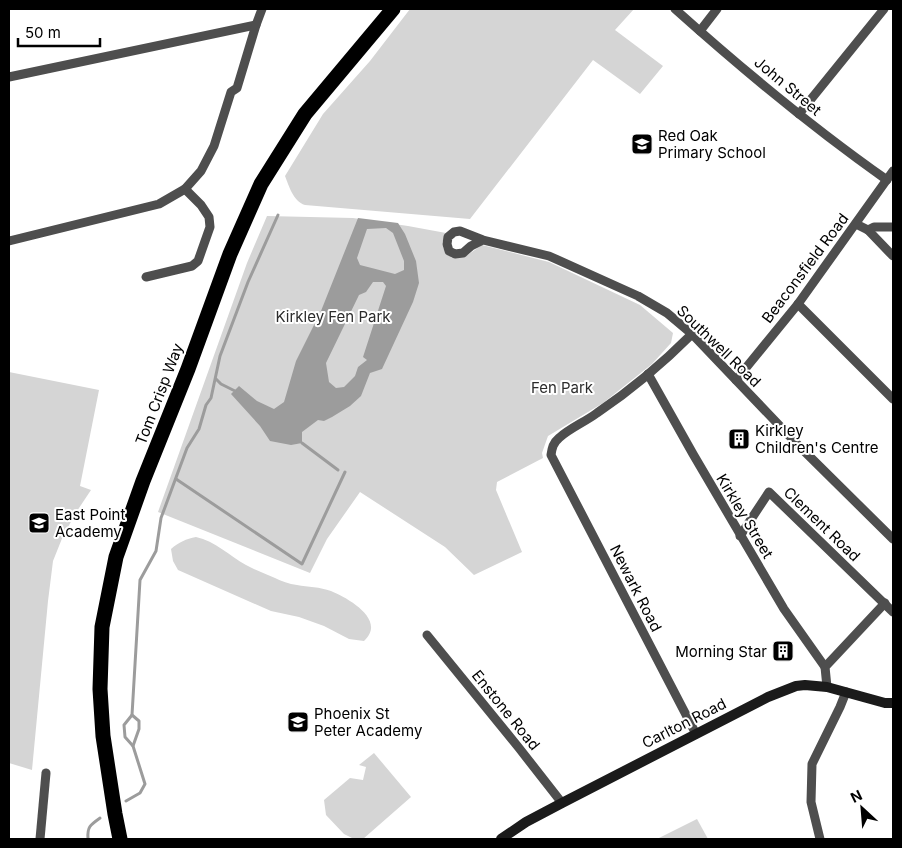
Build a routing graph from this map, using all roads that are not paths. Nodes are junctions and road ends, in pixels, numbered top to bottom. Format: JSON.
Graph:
{"nodes":[{"id":1,"x":262,"y":9,"type":"edge"},
{"id":2,"x":393,"y":9,"type":"edge"},
{"id":3,"x":675,"y":9,"type":"edge"},
{"id":4,"x":717,"y":9,"type":"edge"},
{"id":5,"x":884,"y":9,"type":"edge"},
{"id":6,"x":256,"y":25,"type":"junction"},
{"id":7,"x":700,"y":31,"type":"junction"},
{"id":8,"x":9,"y":77,"type":"edge"},
{"id":9,"x":799,"y":114,"type":"junction"},
{"id":10,"x":893,"y":171,"type":"edge"},
{"id":11,"x":887,"y":180,"type":"junction"},
{"id":12,"x":185,"y":189,"type":"junction"},
{"id":13,"x":856,"y":224,"type":"junction"},
{"id":14,"x":893,"y":228,"type":"edge"},
{"id":15,"x":868,"y":230,"type":"junction"},
{"id":16,"x":483,"y":240,"type":"dead end"},
{"id":17,"x":9,"y":241,"type":"edge"},
{"id":18,"x":893,"y":256,"type":"edge"},
{"id":19,"x":146,"y":277,"type":"dead end"},
{"id":20,"x":798,"y":304,"type":"junction"},
{"id":21,"x":692,"y":334,"type":"junction"},
{"id":22,"x":648,"y":374,"type":"junction"},
{"id":23,"x":736,"y":380,"type":"junction"},
{"id":24,"x":893,"y":399,"type":"edge"},
{"id":25,"x":740,"y":536,"type":"junction"},
{"id":26,"x":893,"y":539,"type":"edge"},
{"id":27,"x":885,"y":603,"type":"junction"},
{"id":28,"x":893,"y":612,"type":"edge"},
{"id":29,"x":427,"y":635,"type":"dead end"},
{"id":30,"x":825,"y":667,"type":"junction"},
{"id":31,"x":827,"y":687,"type":"junction"},
{"id":32,"x":846,"y":692,"type":"junction"},
{"id":33,"x":893,"y":703,"type":"edge"},
{"id":34,"x":696,"y":734,"type":"junction"},
{"id":35,"x":46,"y":772,"type":"dead end"},
{"id":36,"x":562,"y":803,"type":"junction"},
{"id":37,"x":40,"y":839,"type":"edge"},
{"id":38,"x":120,"y":839,"type":"edge"},
{"id":39,"x":501,"y":839,"type":"edge"},
{"id":40,"x":820,"y":839,"type":"edge"}],
"edges":[{"from":1,"to":6,"type":"street"},
{"from":2,"to":38,"type":"highway","name":"Tom Crisp Way"},
{"from":3,"to":7,"type":"street","name":"John Street"},
{"from":4,"to":7,"type":"street"},
{"from":5,"to":9,"type":"street"},
{"from":6,"to":8,"type":"street"},
{"from":6,"to":12,"type":"street"},
{"from":7,"to":9,"type":"street","name":"John Street"},
{"from":9,"to":11,"type":"street","name":"John Street"},
{"from":10,"to":11,"type":"street","name":"Beaconsfield Road"},
{"from":11,"to":13,"type":"street","name":"Beaconsfield Road"},
{"from":12,"to":17,"type":"street"},
{"from":12,"to":19,"type":"street"},
{"from":13,"to":15,"type":"street"},
{"from":13,"to":20,"type":"street","name":"Beaconsfield Road"},
{"from":14,"to":15,"type":"street"},
{"from":15,"to":18,"type":"street"},
{"from":16,"to":21,"type":"street","name":"Southwell Road"},
{"from":20,"to":23,"type":"street","name":"Beaconsfield Road"},
{"from":20,"to":24,"type":"street"},
{"from":21,"to":22,"type":"street"},
{"from":21,"to":23,"type":"street","name":"Southwell Road"},
{"from":22,"to":25,"type":"street","name":"Kirkley Street"},
{"from":22,"to":34,"type":"street","name":"Newark Road"},
{"from":23,"to":26,"type":"street","name":"Southwell Road"},
{"from":25,"to":27,"type":"street","name":"Clement Road"},
{"from":25,"to":30,"type":"street","name":"Kirkley Street"},
{"from":27,"to":28,"type":"street","name":"Clement Road"},
{"from":27,"to":30,"type":"street"},
{"from":29,"to":36,"type":"street","name":"Enstone Road"},
{"from":30,"to":31,"type":"street"},
{"from":31,"to":32,"type":"street","name":"Carlton Road"},
{"from":31,"to":34,"type":"street","name":"Carlton Road"},
{"from":32,"to":33,"type":"street","name":"Carlton Road"},
{"from":32,"to":40,"type":"street"},
{"from":34,"to":36,"type":"street","name":"Carlton Road"},
{"from":35,"to":37,"type":"street"},
{"from":36,"to":39,"type":"street","name":"Carlton Road"}]}
